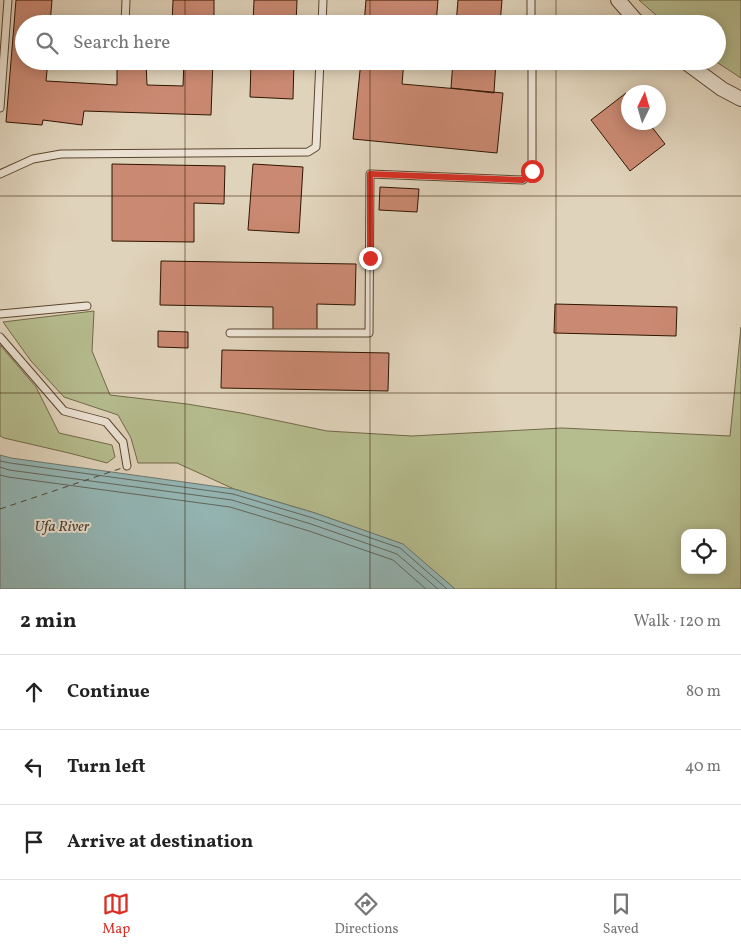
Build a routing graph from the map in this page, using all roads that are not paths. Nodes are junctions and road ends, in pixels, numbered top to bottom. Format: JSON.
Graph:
{"nodes":[{"id":1,"x":8,"y":0,"type":"edge"},
{"id":2,"x":126,"y":0,"type":"edge"},
{"id":3,"x":323,"y":0,"type":"edge"},
{"id":4,"x":531,"y":0,"type":"edge"},
{"id":5,"x":618,"y":0,"type":"edge"},
{"id":6,"x":125,"y":15,"type":"edge"},
{"id":7,"x":322,"y":15,"type":"edge"},
{"id":8,"x":532,"y":15,"type":"edge"},
{"id":9,"x":631,"y":15,"type":"edge"},
{"id":10,"x":320,"y":70,"type":"edge"},
{"id":11,"x":532,"y":70,"type":"edge"},
{"id":12,"x":696,"y":70,"type":"edge"},
{"id":13,"x":741,"y":99,"type":"edge"},
{"id":14,"x":0,"y":108,"type":"edge"},
{"id":15,"x":0,"y":174,"type":"edge"},
{"id":16,"x":87,"y":306,"type":"dead end"},
{"id":17,"x":0,"y":314,"type":"edge"},
{"id":18,"x":230,"y":333,"type":"dead end"},
{"id":19,"x":0,"y":337,"type":"edge"},
{"id":20,"x":126,"y":466,"type":"dead end"}],
"edges":[{"from":1,"to":14,"type":"lane"},
{"from":2,"to":6,"type":"lane"},
{"from":3,"to":7,"type":"lane"},
{"from":4,"to":8,"type":"lane"},
{"from":5,"to":9,"type":"street"},
{"from":10,"to":15,"type":"lane"},
{"from":11,"to":18,"type":"lane"},
{"from":12,"to":13,"type":"street"},
{"from":16,"to":17,"type":"lane"},
{"from":19,"to":20,"type":"lane"}]}
